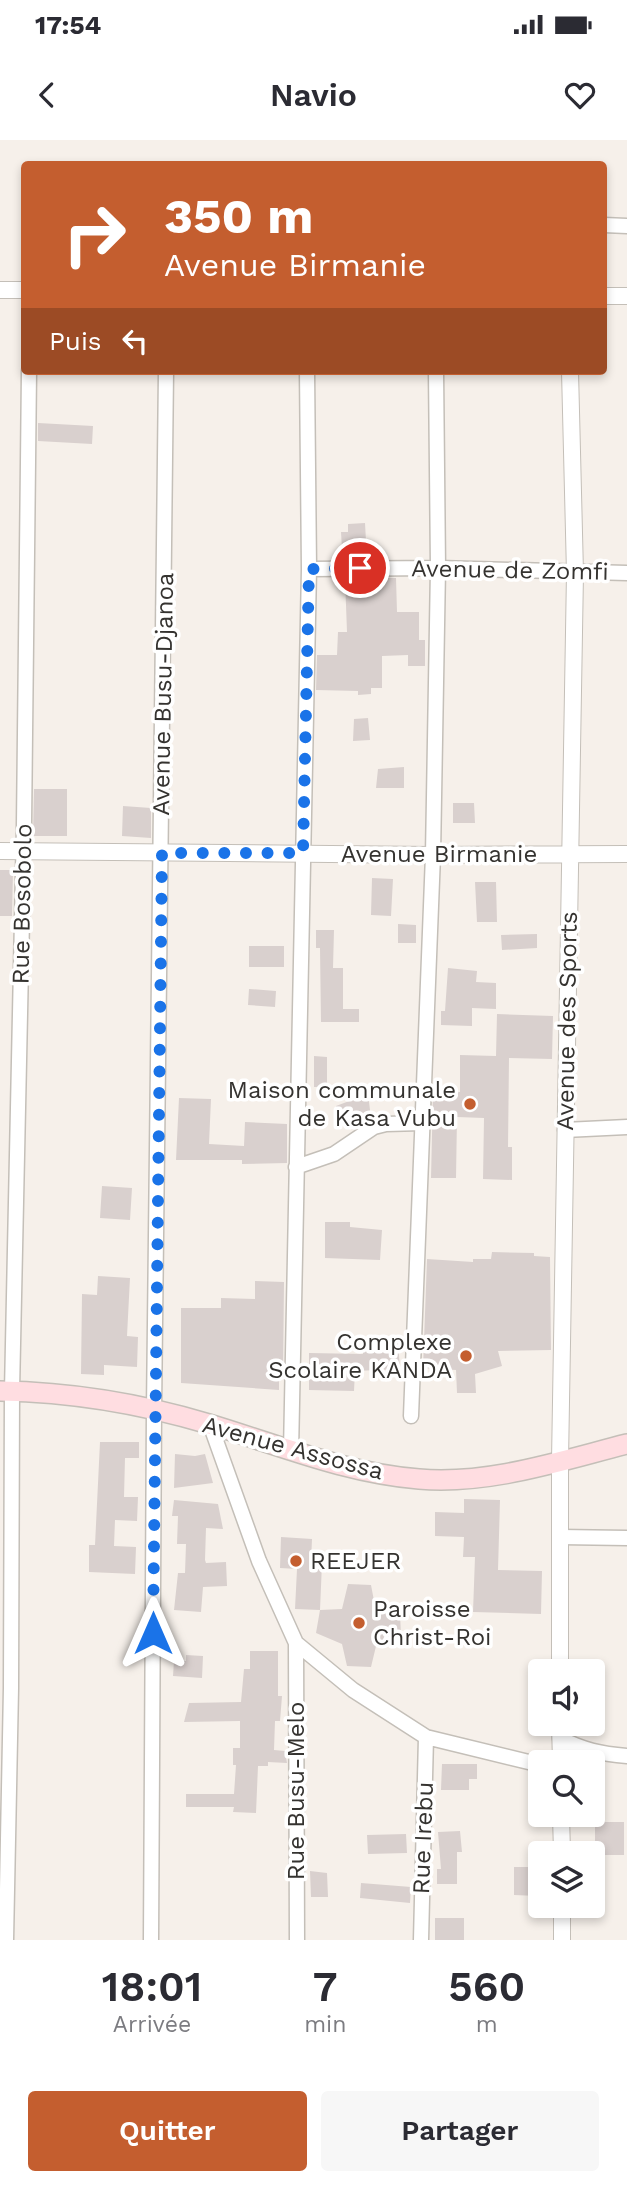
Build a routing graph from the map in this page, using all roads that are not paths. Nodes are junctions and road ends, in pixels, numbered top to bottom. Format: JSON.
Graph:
{"nodes":[{"id":1,"x":607,"y":225,"type":"edge"},
{"id":2,"x":627,"y":226,"type":"edge"},
{"id":3,"x":0,"y":290,"type":"edge"},
{"id":4,"x":21,"y":290,"type":"edge"},
{"id":5,"x":607,"y":296,"type":"edge"},
{"id":6,"x":627,"y":296,"type":"edge"},
{"id":7,"x":29,"y":375,"type":"edge"},
{"id":8,"x":166,"y":375,"type":"edge"},
{"id":9,"x":307,"y":375,"type":"edge"},
{"id":10,"x":436,"y":375,"type":"edge"},
{"id":11,"x":570,"y":375,"type":"edge"},
{"id":12,"x":438,"y":568,"type":"junction"},
{"id":13,"x":309,"y":569,"type":"junction"},
{"id":14,"x":575,"y":573,"type":"junction"},
{"id":15,"x":627,"y":573,"type":"edge"},
{"id":16,"x":0,"y":850,"type":"edge"},
{"id":17,"x":23,"y":851,"type":"junction"},
{"id":18,"x":162,"y":853,"type":"junction"},
{"id":19,"x":303,"y":853,"type":"junction"},
{"id":20,"x":627,"y":853,"type":"edge"},
{"id":21,"x":433,"y":855,"type":"junction"},
{"id":22,"x":570,"y":855,"type":"junction"},
{"id":23,"x":422,"y":1123,"type":"junction"},
{"id":24,"x":627,"y":1127,"type":"edge"},
{"id":25,"x":565,"y":1130,"type":"junction"},
{"id":26,"x":296,"y":1167,"type":"junction"},
{"id":27,"x":6,"y":1391,"type":"edge"},
{"id":28,"x":154,"y":1410,"type":"junction"},
{"id":29,"x":411,"y":1416,"type":"dead end"},
{"id":30,"x":210,"y":1424,"type":"junction"},
{"id":31,"x":627,"y":1444,"type":"edge"},
{"id":32,"x":291,"y":1452,"type":"junction"},
{"id":33,"x":560,"y":1461,"type":"junction"},
{"id":34,"x":560,"y":1537,"type":"junction"},
{"id":35,"x":627,"y":1538,"type":"edge"},
{"id":36,"x":296,"y":1643,"type":"junction"},
{"id":37,"x":560,"y":1659,"type":"edge"},
{"id":38,"x":566,"y":1736,"type":"edge"},
{"id":39,"x":426,"y":1737,"type":"junction"},
{"id":40,"x":627,"y":1756,"type":"edge"},
{"id":41,"x":528,"y":1762,"type":"edge"},
{"id":42,"x":562,"y":1918,"type":"edge"},
{"id":43,"x":6,"y":1940,"type":"edge"},
{"id":44,"x":151,"y":1940,"type":"edge"},
{"id":45,"x":297,"y":1940,"type":"edge"},
{"id":46,"x":421,"y":1940,"type":"edge"},
{"id":47,"x":562,"y":1940,"type":"edge"}],
"edges":[{"from":1,"to":2,"type":"street"},
{"from":3,"to":4,"type":"street"},
{"from":5,"to":6,"type":"street"},
{"from":7,"to":17,"type":"street","name":"Rue Bosobolo"},
{"from":8,"to":18,"type":"street","name":"Avenue Busu-Djanoa"},
{"from":9,"to":13,"type":"street"},
{"from":10,"to":12,"type":"street"},
{"from":11,"to":14,"type":"street","name":"Avenue des Sports"},
{"from":12,"to":13,"type":"street","name":"Avenue de Zomfi"},
{"from":12,"to":14,"type":"street","name":"Avenue de Zomfi"},
{"from":12,"to":21,"type":"street"},
{"from":13,"to":19,"type":"street"},
{"from":14,"to":15,"type":"street","name":"Avenue de Zomfi"},
{"from":14,"to":22,"type":"street","name":"Avenue des Sports"},
{"from":16,"to":17,"type":"street","name":"Avenue Birmanie"},
{"from":17,"to":18,"type":"street","name":"Avenue Birmanie"},
{"from":17,"to":27,"type":"street","name":"Rue Bosobolo"},
{"from":18,"to":19,"type":"street","name":"Avenue Birmanie"},
{"from":18,"to":28,"type":"street","name":"Avenue Busu-Djanoa"},
{"from":19,"to":21,"type":"street","name":"Avenue Birmanie"},
{"from":19,"to":26,"type":"street"},
{"from":20,"to":22,"type":"street","name":"Avenue Birmanie"},
{"from":21,"to":22,"type":"street","name":"Avenue Birmanie"},
{"from":21,"to":23,"type":"street"},
{"from":22,"to":25,"type":"street","name":"Avenue des Sports"},
{"from":23,"to":26,"type":"street"},
{"from":23,"to":29,"type":"street"},
{"from":24,"to":25,"type":"street"},
{"from":25,"to":33,"type":"street","name":"Avenue des Sports"},
{"from":26,"to":32,"type":"street"},
{"from":27,"to":28,"type":"main road","name":"Avenue Assossa"},
{"from":27,"to":43,"type":"street","name":"Rue Bosobolo"},
{"from":28,"to":30,"type":"main road","name":"Avenue Assossa"},
{"from":28,"to":44,"type":"street","name":"Avenue Busu-Djanoa"},
{"from":30,"to":32,"type":"main road","name":"Avenue Assossa"},
{"from":30,"to":36,"type":"street"},
{"from":31,"to":33,"type":"main road","name":"Avenue Assossa"},
{"from":32,"to":33,"type":"main road","name":"Avenue Assossa"},
{"from":33,"to":34,"type":"street","name":"Avenue des Sports"},
{"from":34,"to":35,"type":"street"},
{"from":34,"to":37,"type":"street","name":"Avenue des Sports"},
{"from":36,"to":39,"type":"street"},
{"from":36,"to":45,"type":"street","name":"Rue Busu-Melo"},
{"from":38,"to":40,"type":"street"},
{"from":39,"to":41,"type":"street"},
{"from":39,"to":46,"type":"street","name":"Rue Irebu"},
{"from":42,"to":47,"type":"street"}]}
